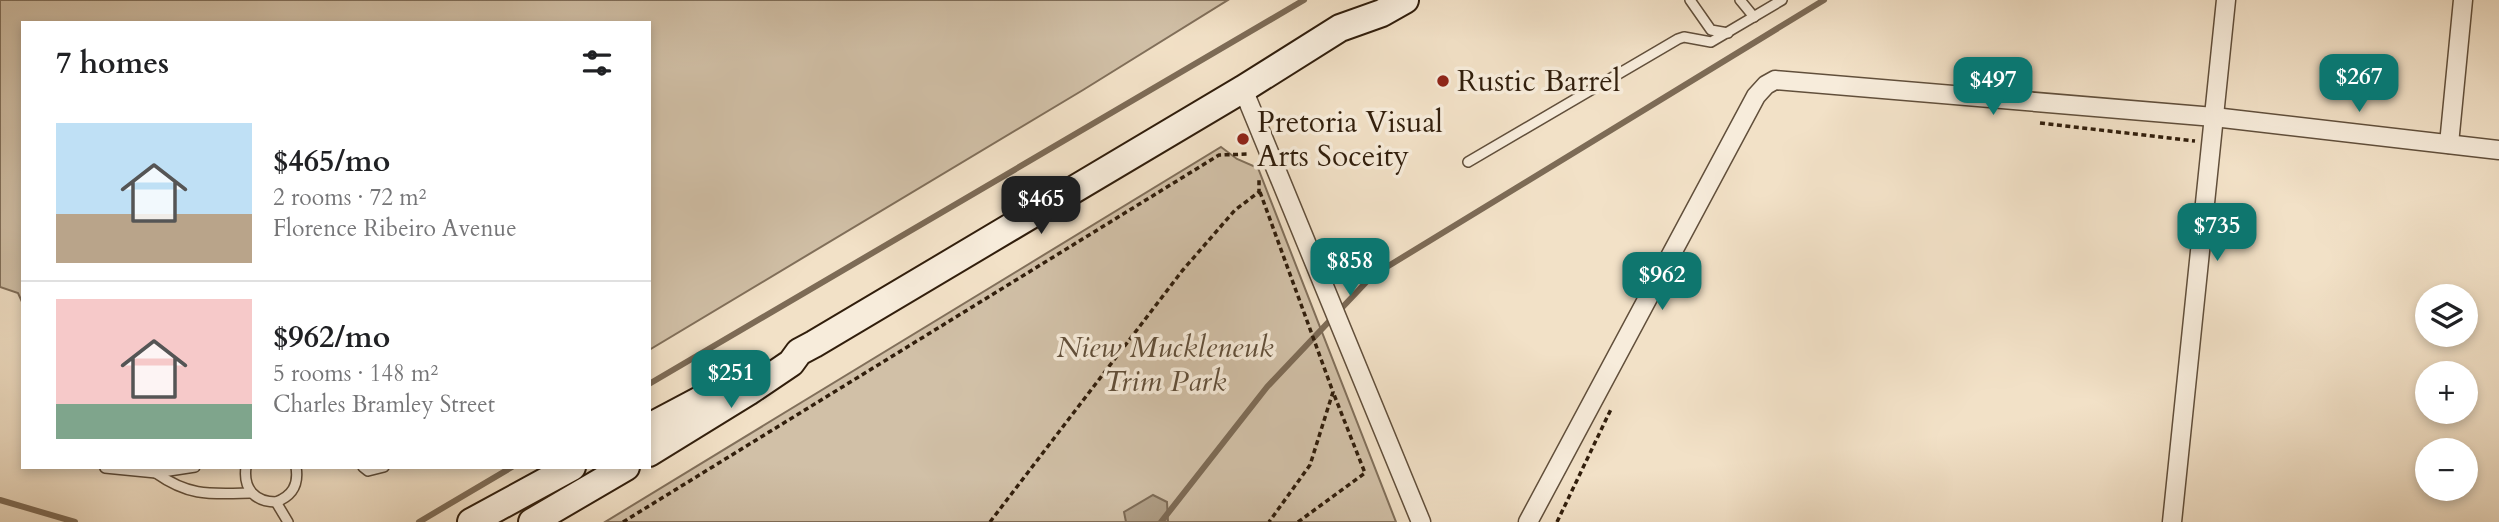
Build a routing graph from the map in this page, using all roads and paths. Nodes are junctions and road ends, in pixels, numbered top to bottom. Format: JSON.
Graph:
{"nodes":[{"id":1,"x":1369,"y":0,"type":"edge"},
{"id":2,"x":1405,"y":0,"type":"edge"},
{"id":3,"x":1690,"y":0,"type":"edge"},
{"id":4,"x":1740,"y":0,"type":"edge"},
{"id":5,"x":1782,"y":0,"type":"edge"},
{"id":6,"x":2226,"y":0,"type":"edge"},
{"id":7,"x":2463,"y":0,"type":"edge"},
{"id":8,"x":1754,"y":17,"type":"junction"},
{"id":9,"x":1340,"y":29,"type":"junction"},
{"id":10,"x":1728,"y":33,"type":"junction"},
{"id":11,"x":1243,"y":89,"type":"junction"},
{"id":12,"x":2214,"y":117,"type":"junction"},
{"id":13,"x":2029,"y":122,"type":"dead end"},
{"id":14,"x":2210,"y":142,"type":"junction"},
{"id":15,"x":2449,"y":144,"type":"junction"},
{"id":16,"x":2499,"y":150,"type":"edge"},
{"id":17,"x":1258,"y":153,"type":"dead end"},
{"id":18,"x":1468,"y":162,"type":"dead end"},
{"id":19,"x":1259,"y":166,"type":"dead end"},
{"id":20,"x":1266,"y":187,"type":"dead end"},
{"id":21,"x":1259,"y":192,"type":"junction"},
{"id":22,"x":799,"y":352,"type":"junction"},
{"id":23,"x":1333,"y":392,"type":"junction"},
{"id":24,"x":1616,"y":399,"type":"dead end"},
{"id":25,"x":651,"y":426,"type":"edge"},
{"id":26,"x":651,"y":452,"type":"edge"},
{"id":27,"x":115,"y":469,"type":"edge"},
{"id":28,"x":182,"y":469,"type":"edge"},
{"id":29,"x":246,"y":469,"type":"edge"},
{"id":30,"x":296,"y":469,"type":"edge"},
{"id":31,"x":568,"y":469,"type":"edge"},
{"id":32,"x":623,"y":469,"type":"edge"},
{"id":33,"x":156,"y":473,"type":"junction"},
{"id":34,"x":251,"y":493,"type":"junction"},
{"id":35,"x":276,"y":502,"type":"junction"},
{"id":36,"x":288,"y":522,"type":"edge"},
{"id":37,"x":471,"y":522,"type":"edge"},
{"id":38,"x":533,"y":522,"type":"edge"},
{"id":39,"x":623,"y":522,"type":"edge"},
{"id":40,"x":990,"y":522,"type":"edge"},
{"id":41,"x":1269,"y":522,"type":"edge"},
{"id":42,"x":1298,"y":522,"type":"edge"},
{"id":43,"x":1421,"y":522,"type":"edge"},
{"id":44,"x":1528,"y":522,"type":"edge"},
{"id":45,"x":1557,"y":522,"type":"edge"},
{"id":46,"x":2172,"y":522,"type":"edge"}],
"edges":[{"from":1,"to":9,"type":"main road"},
{"from":2,"to":9,"type":"main road"},
{"from":3,"to":10,"type":"lane"},
{"from":4,"to":8,"type":"lane"},
{"from":5,"to":8,"type":"lane"},
{"from":6,"to":12,"type":"street"},
{"from":7,"to":15,"type":"street"},
{"from":8,"to":10,"type":"lane"},
{"from":9,"to":11,"type":"main road"},
{"from":10,"to":18,"type":"lane"},
{"from":11,"to":22,"type":"main road"},
{"from":11,"to":43,"type":"street"},
{"from":12,"to":14,"type":"street"},
{"from":12,"to":15,"type":"street"},
{"from":12,"to":44,"type":"street"},
{"from":13,"to":14,"type":"path"},
{"from":14,"to":46,"type":"street"},
{"from":15,"to":16,"type":"street"},
{"from":17,"to":39,"type":"path"},
{"from":19,"to":21,"type":"path"},
{"from":20,"to":21,"type":"path"},
{"from":21,"to":23,"type":"path"},
{"from":21,"to":40,"type":"path"},
{"from":22,"to":25,"type":"main road"},
{"from":22,"to":26,"type":"main road"},
{"from":23,"to":41,"type":"path"},
{"from":23,"to":42,"type":"path"},
{"from":24,"to":45,"type":"path"},
{"from":27,"to":33,"type":"lane"},
{"from":28,"to":33,"type":"lane"},
{"from":29,"to":34,"type":"lane"},
{"from":30,"to":35,"type":"lane"},
{"from":31,"to":37,"type":"main road"},
{"from":32,"to":38,"type":"main road"},
{"from":33,"to":34,"type":"lane"},
{"from":34,"to":35,"type":"lane"},
{"from":35,"to":36,"type":"lane"}]}
